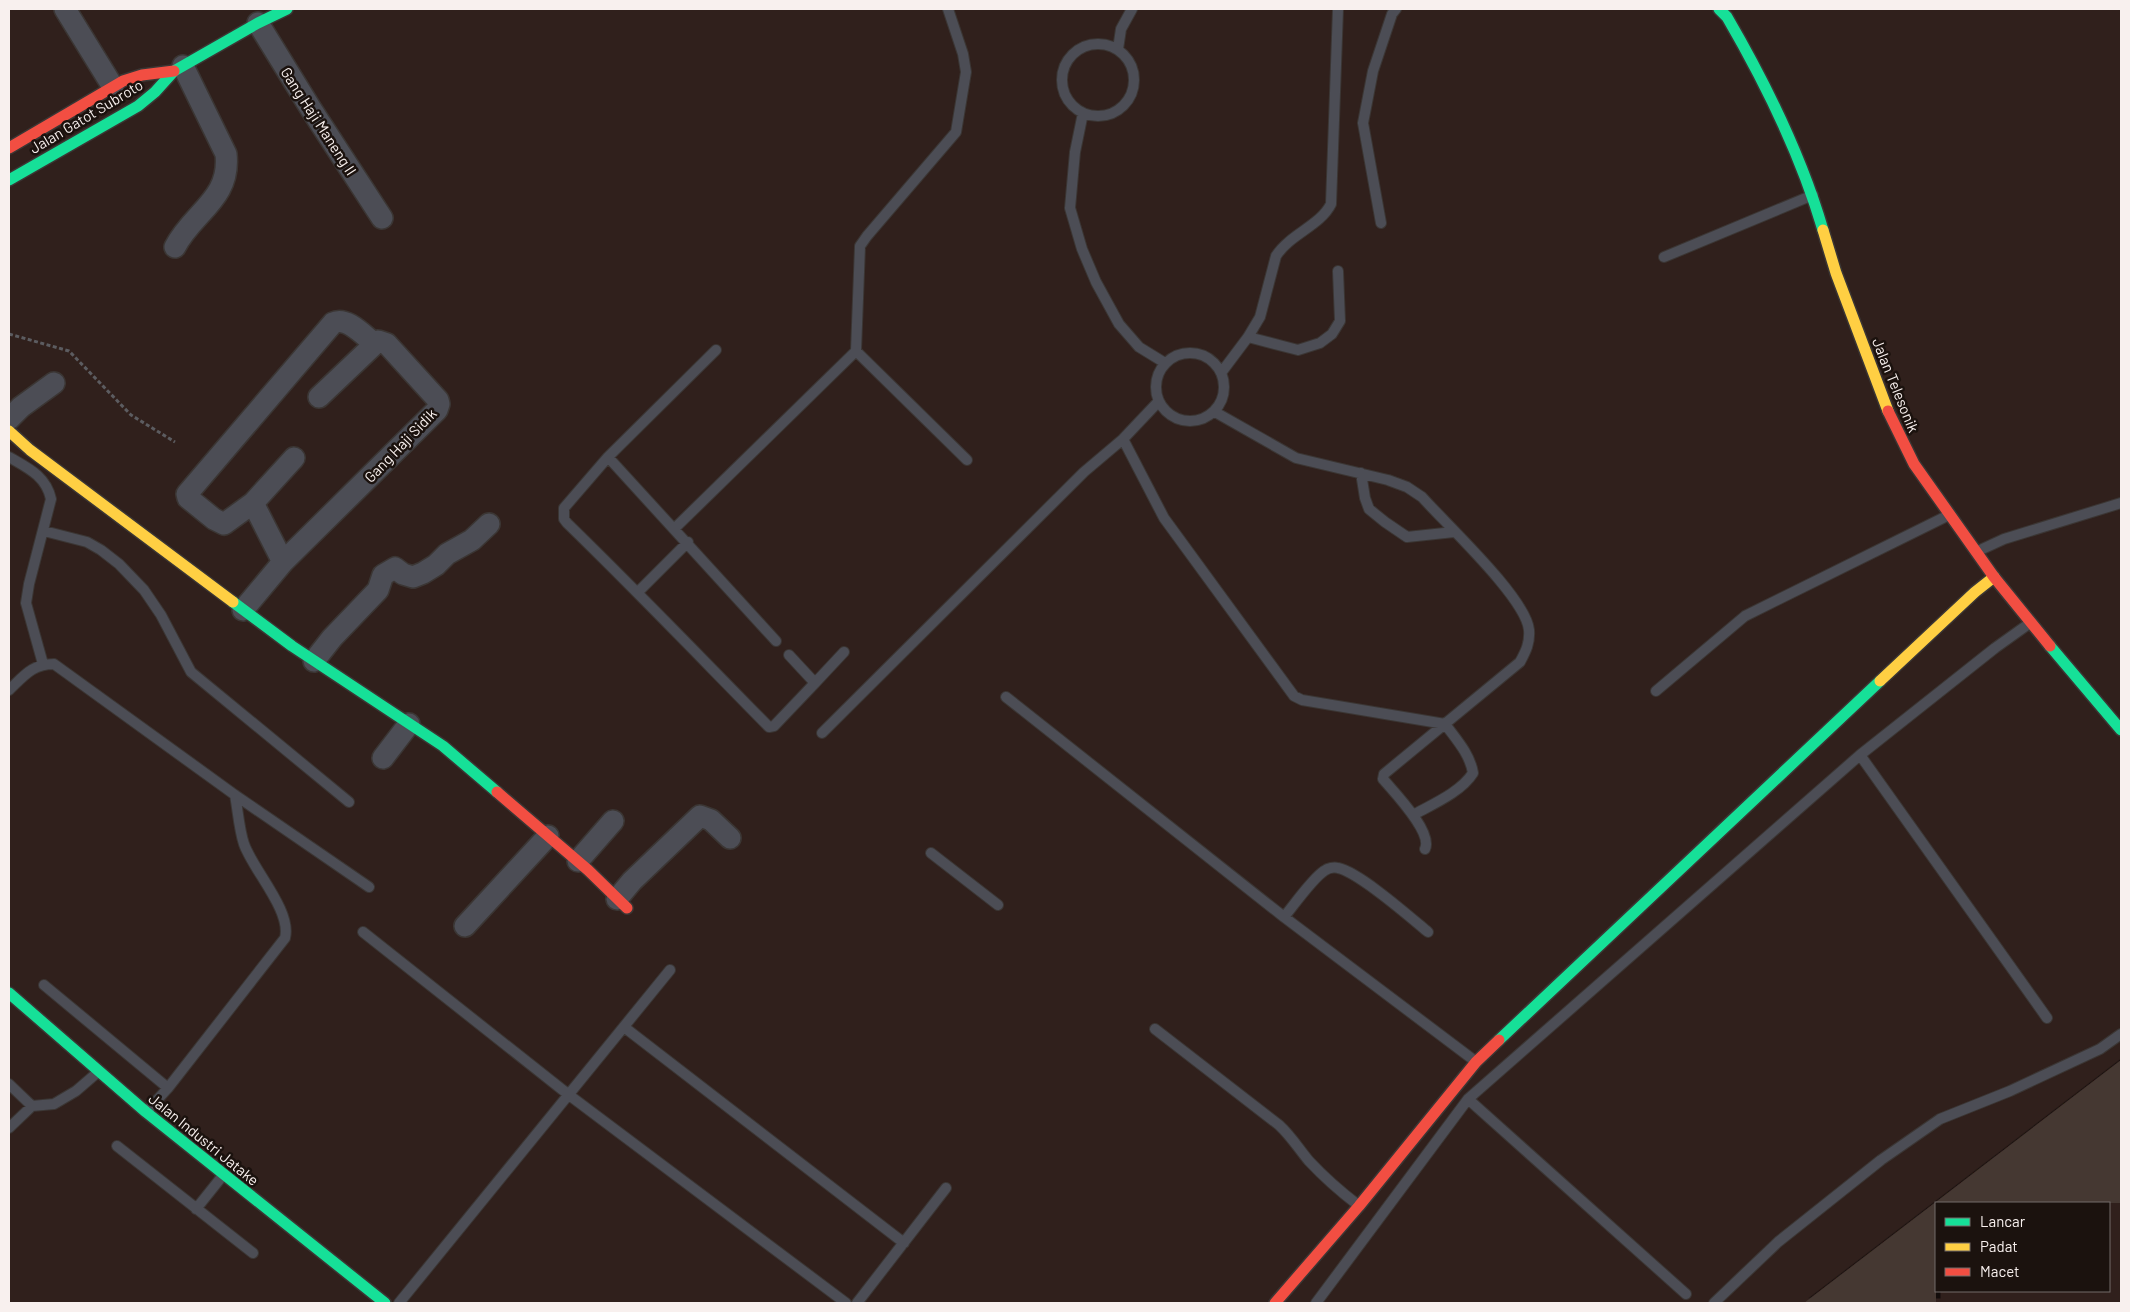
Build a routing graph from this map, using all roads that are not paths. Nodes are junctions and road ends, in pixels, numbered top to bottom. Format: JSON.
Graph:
{"nodes":[{"id":1,"x":66,"y":9,"type":"edge"},
{"id":2,"x":287,"y":9,"type":"edge"},
{"id":3,"x":948,"y":9,"type":"edge"},
{"id":4,"x":1132,"y":9,"type":"edge"},
{"id":5,"x":1338,"y":9,"type":"edge"},
{"id":6,"x":1396,"y":9,"type":"edge"},
{"id":7,"x":1718,"y":9,"type":"edge"},
{"id":8,"x":258,"y":23,"type":"junction"},
{"id":9,"x":1118,"y":49,"type":"junction"},
{"id":10,"x":179,"y":68,"type":"junction"},
{"id":11,"x":113,"y":87,"type":"junction"},
{"id":12,"x":1083,"y":113,"type":"junction"},
{"id":13,"x":9,"y":148,"type":"edge"},
{"id":14,"x":9,"y":180,"type":"edge"},
{"id":15,"x":1813,"y":195,"type":"junction"},
{"id":16,"x":382,"y":218,"type":"dead end"},
{"id":17,"x":1381,"y":224,"type":"dead end"},
{"id":18,"x":175,"y":247,"type":"dead end"},
{"id":19,"x":1664,"y":257,"type":"dead end"},
{"id":20,"x":1338,"y":270,"type":"dead end"},
{"id":21,"x":1248,"y":336,"type":"junction"},
{"id":22,"x":374,"y":344,"type":"junction"},
{"id":23,"x":716,"y":350,"type":"dead end"},
{"id":24,"x":856,"y":351,"type":"junction"},
{"id":25,"x":1165,"y":363,"type":"junction"},
{"id":26,"x":1221,"y":373,"type":"junction"},
{"id":27,"x":54,"y":383,"type":"dead end"},
{"id":28,"x":319,"y":397,"type":"dead end"},
{"id":29,"x":1159,"y":401,"type":"junction"},
{"id":30,"x":1215,"y":412,"type":"junction"},
{"id":31,"x":9,"y":419,"type":"edge"},
{"id":32,"x":9,"y":431,"type":"edge"},
{"id":33,"x":1123,"y":439,"type":"junction"},
{"id":34,"x":9,"y":456,"type":"edge"},
{"id":35,"x":608,"y":457,"type":"junction"},
{"id":36,"x":294,"y":458,"type":"dead end"},
{"id":37,"x":967,"y":460,"type":"dead end"},
{"id":38,"x":1361,"y":473,"type":"junction"},
{"id":39,"x":253,"y":503,"type":"junction"},
{"id":40,"x":2121,"y":503,"type":"edge"},
{"id":41,"x":1949,"y":515,"type":"junction"},
{"id":42,"x":489,"y":524,"type":"dead end"},
{"id":43,"x":675,"y":528,"type":"junction"},
{"id":44,"x":44,"y":532,"type":"junction"},
{"id":45,"x":1454,"y":532,"type":"junction"},
{"id":46,"x":688,"y":542,"type":"junction"},
{"id":47,"x":1977,"y":551,"type":"junction"},
{"id":48,"x":282,"y":562,"type":"junction"},
{"id":49,"x":1994,"y":577,"type":"junction"},
{"id":50,"x":638,"y":592,"type":"junction"},
{"id":51,"x":243,"y":610,"type":"junction"},
{"id":52,"x":2031,"y":622,"type":"junction"},
{"id":53,"x":776,"y":641,"type":"dead end"},
{"id":54,"x":844,"y":652,"type":"dead end"},
{"id":55,"x":789,"y":655,"type":"dead end"},
{"id":56,"x":314,"y":661,"type":"junction"},
{"id":57,"x":44,"y":664,"type":"junction"},
{"id":58,"x":815,"y":683,"type":"junction"},
{"id":59,"x":9,"y":690,"type":"edge"},
{"id":60,"x":1656,"y":691,"type":"dead end"},
{"id":61,"x":1006,"y":697,"type":"dead end"},
{"id":62,"x":409,"y":724,"type":"junction"},
{"id":63,"x":1445,"y":724,"type":"junction"},
{"id":64,"x":2121,"y":730,"type":"edge"},
{"id":65,"x":822,"y":733,"type":"dead end"},
{"id":66,"x":1860,"y":755,"type":"junction"},
{"id":67,"x":383,"y":758,"type":"dead end"},
{"id":68,"x":235,"y":795,"type":"junction"},
{"id":69,"x":349,"y":802,"type":"dead end"},
{"id":70,"x":1414,"y":815,"type":"junction"},
{"id":71,"x":613,"y":821,"type":"dead end"},
{"id":72,"x":548,"y":836,"type":"junction"},
{"id":73,"x":730,"y":838,"type":"dead end"},
{"id":74,"x":1425,"y":849,"type":"dead end"},
{"id":75,"x":931,"y":853,"type":"dead end"},
{"id":76,"x":578,"y":861,"type":"junction"},
{"id":77,"x":369,"y":887,"type":"dead end"},
{"id":78,"x":622,"y":903,"type":"joint"},
{"id":79,"x":998,"y":905,"type":"dead end"},
{"id":80,"x":1284,"y":917,"type":"junction"},
{"id":81,"x":465,"y":926,"type":"dead end"},
{"id":82,"x":363,"y":932,"type":"dead end"},
{"id":83,"x":1428,"y":932,"type":"dead end"},
{"id":84,"x":670,"y":970,"type":"dead end"},
{"id":85,"x":44,"y":985,"type":"dead end"},
{"id":86,"x":9,"y":993,"type":"edge"},
{"id":87,"x":2047,"y":1018,"type":"dead end"},
{"id":88,"x":624,"y":1027,"type":"junction"},
{"id":89,"x":1155,"y":1029,"type":"dead end"},
{"id":90,"x":2121,"y":1034,"type":"edge"},
{"id":91,"x":1476,"y":1062,"type":"junction"},
{"id":92,"x":99,"y":1071,"type":"junction"},
{"id":93,"x":9,"y":1084,"type":"edge"},
{"id":94,"x":168,"y":1088,"type":"junction"},
{"id":95,"x":569,"y":1095,"type":"junction"},
{"id":96,"x":1468,"y":1099,"type":"junction"},
{"id":97,"x":32,"y":1106,"type":"junction"},
{"id":98,"x":146,"y":1112,"type":"junction"},
{"id":99,"x":9,"y":1128,"type":"edge"},
{"id":100,"x":117,"y":1146,"type":"dead end"},
{"id":101,"x":224,"y":1174,"type":"junction"},
{"id":102,"x":946,"y":1188,"type":"dead end"},
{"id":103,"x":1359,"y":1206,"type":"junction"},
{"id":104,"x":196,"y":1209,"type":"junction"},
{"id":105,"x":904,"y":1243,"type":"junction"},
{"id":106,"x":253,"y":1253,"type":"dead end"},
{"id":107,"x":1686,"y":1294,"type":"dead end"},
{"id":108,"x":372,"y":1299,"type":"edge"},
{"id":109,"x":385,"y":1303,"type":"edge"},
{"id":110,"x":400,"y":1303,"type":"edge"},
{"id":111,"x":846,"y":1303,"type":"edge"},
{"id":112,"x":857,"y":1303,"type":"edge"},
{"id":113,"x":1275,"y":1303,"type":"edge"},
{"id":114,"x":1316,"y":1303,"type":"edge"},
{"id":115,"x":1714,"y":1303,"type":"edge"}],
"edges":[{"from":1,"to":11,"type":"street"},
{"from":2,"to":8,"type":"main road","name":"Jalan Gatot Subroto"},
{"from":3,"to":24,"type":"lane"},
{"from":4,"to":9,"type":"lane"},
{"from":5,"to":21,"type":"lane"},
{"from":6,"to":17,"type":"lane"},
{"from":7,"to":15,"type":"main road","name":"Jalan Telesonik"},
{"from":8,"to":10,"type":"main road","name":"Jalan Gatot Subroto"},
{"from":8,"to":16,"type":"street","name":"Gang Haji Maneng II"},
{"from":9,"to":12,"type":"lane"},
{"from":9,"to":12,"type":"lane"},
{"from":10,"to":11,"type":"main road","name":"Jalan Gatot Subroto"},
{"from":10,"to":14,"type":"main road","name":"Jalan Gatot Subroto"},
{"from":10,"to":18,"type":"street"},
{"from":11,"to":13,"type":"main road","name":"Jalan Gatot Subroto"},
{"from":12,"to":25,"type":"lane"},
{"from":15,"to":19,"type":"lane"},
{"from":15,"to":41,"type":"main road","name":"Jalan Telesonik"},
{"from":20,"to":21,"type":"lane"},
{"from":21,"to":26,"type":"lane"},
{"from":22,"to":28,"type":"street"},
{"from":22,"to":39,"type":"street"},
{"from":22,"to":48,"type":"street","name":"Gang Haji Sidik"},
{"from":23,"to":35,"type":"lane"},
{"from":24,"to":37,"type":"lane"},
{"from":24,"to":43,"type":"lane"},
{"from":25,"to":26,"type":"lane"},
{"from":25,"to":29,"type":"lane"},
{"from":26,"to":30,"type":"lane"},
{"from":27,"to":31,"type":"street"},
{"from":29,"to":30,"type":"lane"},
{"from":29,"to":33,"type":"lane"},
{"from":30,"to":38,"type":"lane"},
{"from":32,"to":51,"type":"main road"},
{"from":33,"to":63,"type":"lane"},
{"from":33,"to":65,"type":"lane"},
{"from":34,"to":44,"type":"lane"},
{"from":35,"to":43,"type":"lane"},
{"from":35,"to":50,"type":"lane"},
{"from":36,"to":39,"type":"street"},
{"from":38,"to":45,"type":"lane"},
{"from":38,"to":45,"type":"lane"},
{"from":39,"to":48,"type":"street"},
{"from":40,"to":47,"type":"lane"},
{"from":41,"to":47,"type":"main road","name":"Jalan Telesonik"},
{"from":41,"to":60,"type":"lane"},
{"from":42,"to":56,"type":"street"},
{"from":43,"to":46,"type":"lane"},
{"from":44,"to":57,"type":"lane"},
{"from":44,"to":69,"type":"lane"},
{"from":45,"to":63,"type":"lane"},
{"from":46,"to":50,"type":"lane"},
{"from":46,"to":53,"type":"lane"},
{"from":47,"to":49,"type":"main road","name":"Jalan Telesonik"},
{"from":48,"to":51,"type":"street","name":"Gang Haji Sidik"},
{"from":49,"to":52,"type":"main road","name":"Jalan Telesonik"},
{"from":49,"to":91,"type":"main road"},
{"from":50,"to":58,"type":"lane"},
{"from":51,"to":56,"type":"main road"},
{"from":52,"to":64,"type":"main road","name":"Jalan Telesonik"},
{"from":52,"to":66,"type":"lane"},
{"from":54,"to":58,"type":"lane"},
{"from":55,"to":58,"type":"lane"},
{"from":56,"to":62,"type":"main road"},
{"from":57,"to":59,"type":"lane"},
{"from":57,"to":68,"type":"lane"},
{"from":61,"to":80,"type":"lane"},
{"from":62,"to":67,"type":"street"},
{"from":62,"to":72,"type":"main road"},
{"from":63,"to":70,"type":"lane"},
{"from":63,"to":70,"type":"lane"},
{"from":66,"to":87,"type":"lane"},
{"from":66,"to":96,"type":"lane"},
{"from":68,"to":77,"type":"lane"},
{"from":68,"to":94,"type":"lane"},
{"from":70,"to":74,"type":"lane"},
{"from":71,"to":76,"type":"street"},
{"from":72,"to":76,"type":"main road"},
{"from":72,"to":81,"type":"street"},
{"from":73,"to":78,"type":"street"},
{"from":75,"to":79,"type":"lane"},
{"from":76,"to":78,"type":"main road"},
{"from":80,"to":83,"type":"lane"},
{"from":80,"to":91,"type":"lane"},
{"from":82,"to":95,"type":"lane"},
{"from":84,"to":88,"type":"lane"},
{"from":85,"to":94,"type":"lane"},
{"from":86,"to":92,"type":"main road","name":"Jalan Industri Jatake"},
{"from":88,"to":95,"type":"lane"},
{"from":88,"to":105,"type":"lane"},
{"from":89,"to":103,"type":"lane"},
{"from":90,"to":115,"type":"lane"},
{"from":91,"to":103,"type":"main road"},
{"from":92,"to":97,"type":"lane"},
{"from":92,"to":98,"type":"main road","name":"Jalan Industri Jatake"},
{"from":93,"to":97,"type":"lane"},
{"from":94,"to":98,"type":"lane"},
{"from":95,"to":110,"type":"lane"},
{"from":95,"to":111,"type":"lane"},
{"from":96,"to":107,"type":"lane"},
{"from":96,"to":114,"type":"lane"},
{"from":97,"to":99,"type":"lane"},
{"from":98,"to":101,"type":"main road","name":"Jalan Industri Jatake"},
{"from":100,"to":104,"type":"lane"},
{"from":101,"to":104,"type":"lane"},
{"from":101,"to":108,"type":"main road","name":"Jalan Industri Jatake"},
{"from":102,"to":105,"type":"lane"},
{"from":103,"to":113,"type":"main road"},
{"from":104,"to":106,"type":"lane"},
{"from":105,"to":112,"type":"lane"},
{"from":108,"to":109,"type":"main road","name":"Jalan Industri Jatake"}]}
